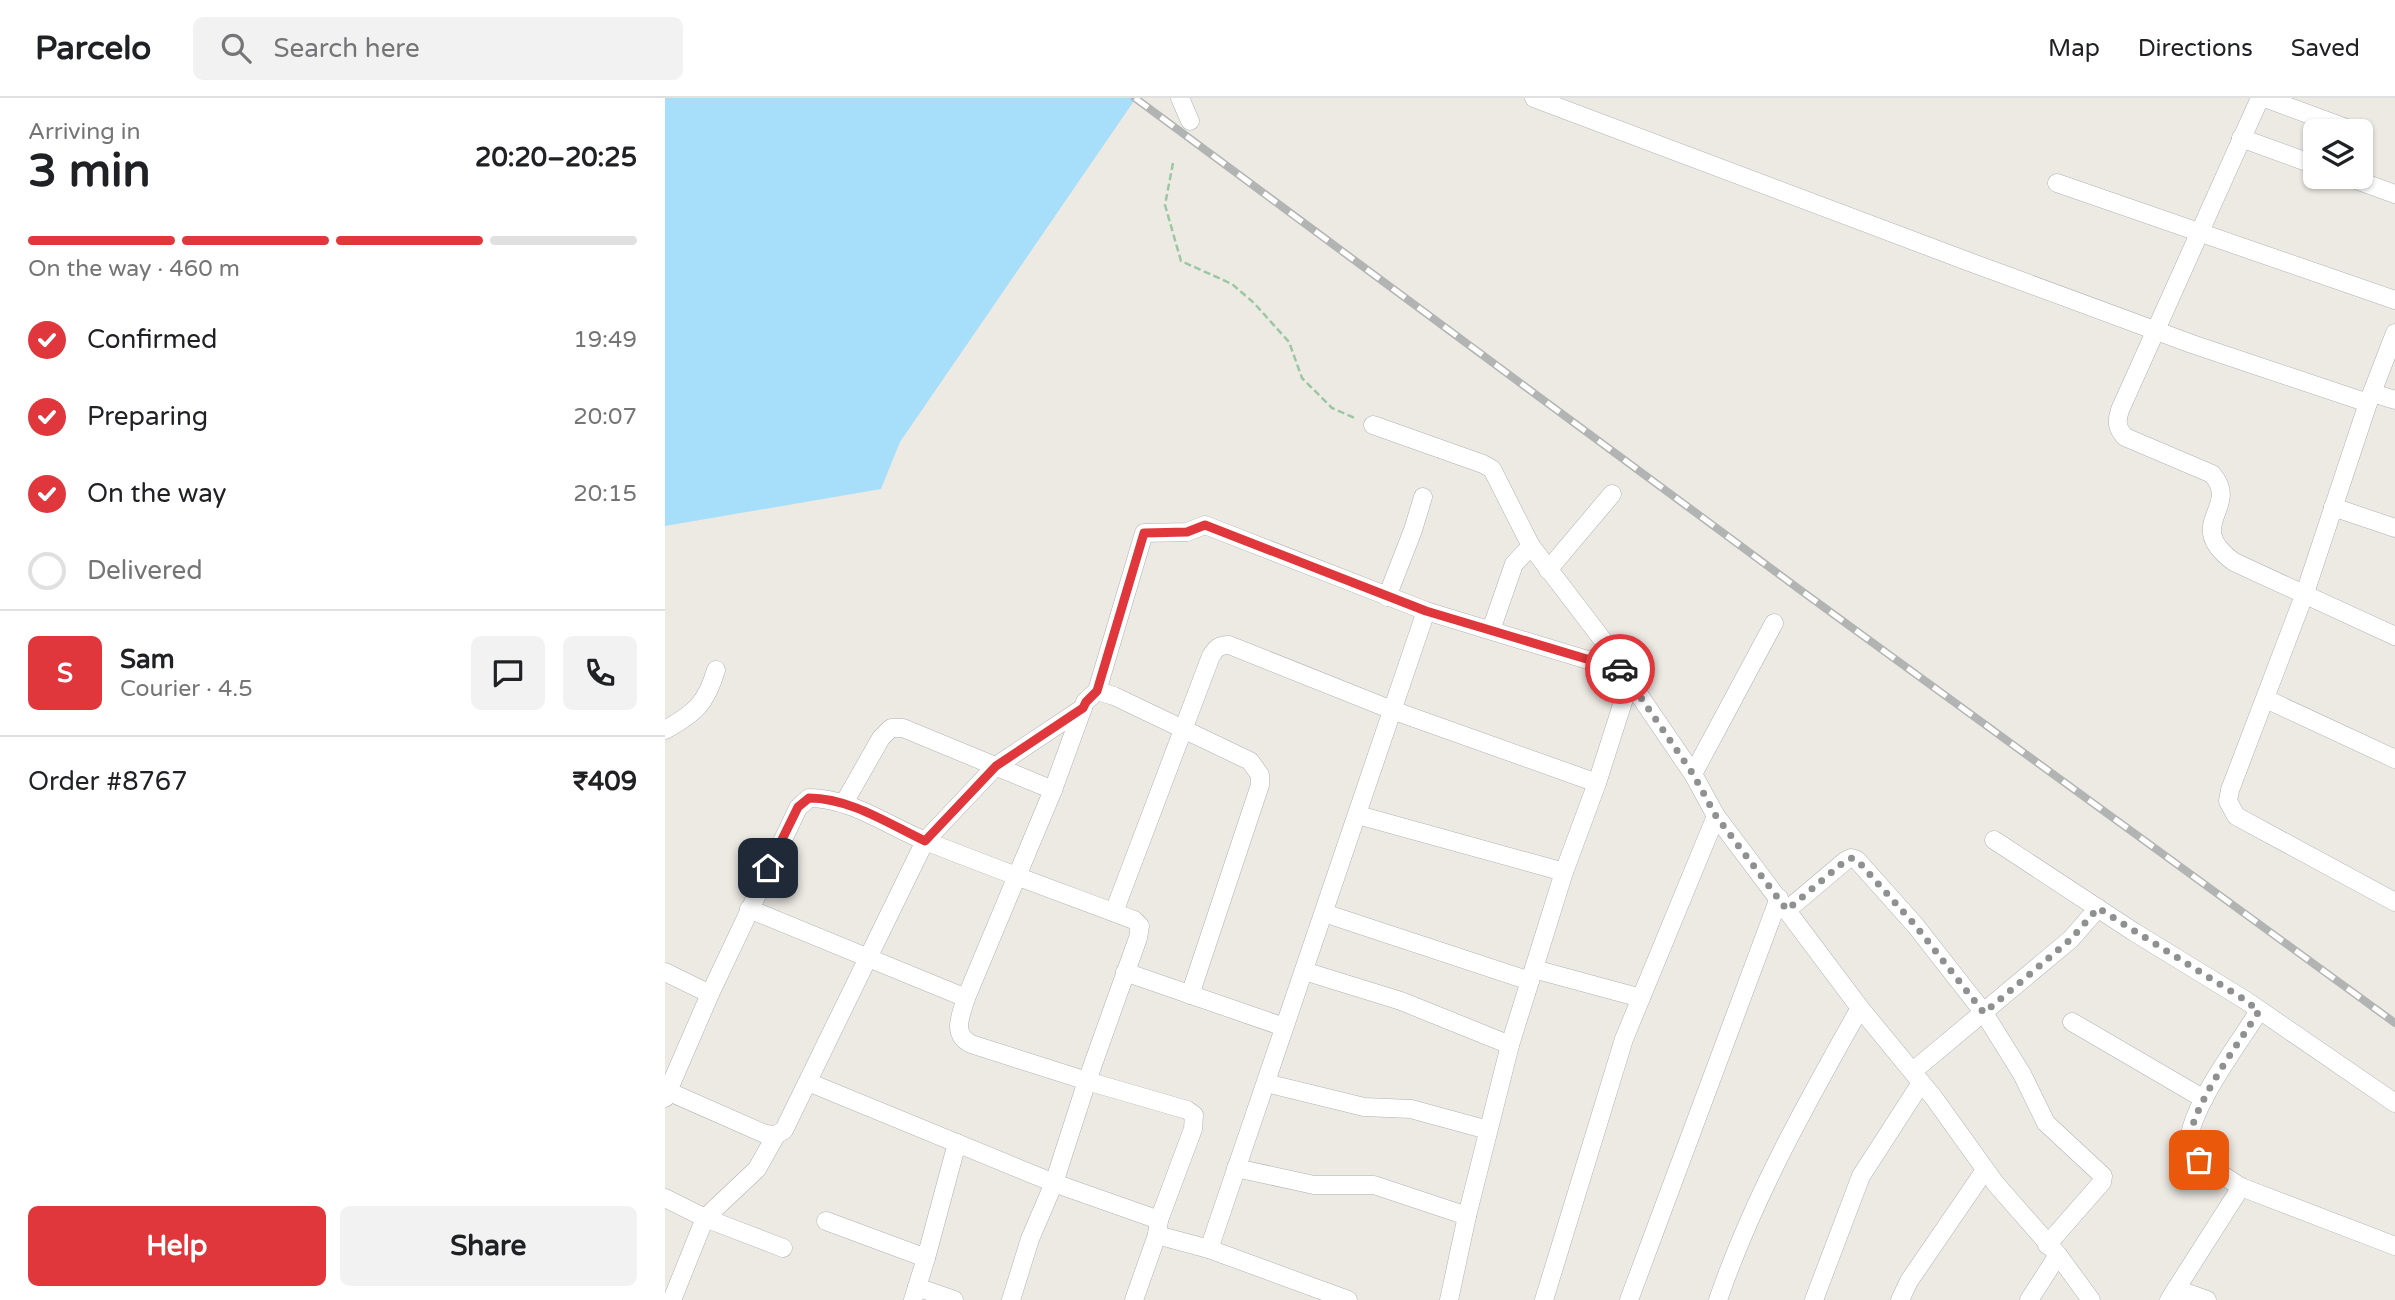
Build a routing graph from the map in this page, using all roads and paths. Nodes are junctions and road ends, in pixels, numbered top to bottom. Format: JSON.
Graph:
{"nodes":[{"id":1,"x":1180,"y":98,"type":"edge"},
{"id":2,"x":1534,"y":98,"type":"edge"},
{"id":3,"x":2262,"y":98,"type":"edge"},
{"id":4,"x":2319,"y":119,"type":"edge"},
{"id":5,"x":1190,"y":121,"type":"dead end"},
{"id":6,"x":2241,"y":138,"type":"junction"},
{"id":7,"x":2303,"y":161,"type":"edge"},
{"id":8,"x":1173,"y":163,"type":"dead end"},
{"id":9,"x":2057,"y":183,"type":"dead end"},
{"id":10,"x":2373,"y":186,"type":"edge"},
{"id":11,"x":2395,"y":194,"type":"edge"},
{"id":12,"x":2198,"y":232,"type":"junction"},
{"id":13,"x":2395,"y":300,"type":"edge"},
{"id":14,"x":2155,"y":330,"type":"junction"},
{"id":15,"x":2395,"y":333,"type":"edge"},
{"id":16,"x":2370,"y":398,"type":"junction"},
{"id":17,"x":2395,"y":400,"type":"edge"},
{"id":18,"x":1373,"y":425,"type":"joint"},
{"id":19,"x":1612,"y":494,"type":"dead end"},
{"id":20,"x":1423,"y":497,"type":"dead end"},
{"id":21,"x":2333,"y":507,"type":"junction"},
{"id":22,"x":2395,"y":528,"type":"edge"},
{"id":23,"x":1531,"y":546,"type":"junction"},
{"id":24,"x":1548,"y":570,"type":"junction"},
{"id":25,"x":2305,"y":593,"type":"junction"},
{"id":26,"x":1387,"y":597,"type":"junction"},
{"id":27,"x":1426,"y":611,"type":"junction"},
{"id":28,"x":1774,"y":623,"type":"dead end"},
{"id":29,"x":1491,"y":630,"type":"junction"},
{"id":30,"x":2395,"y":636,"type":"edge"},
{"id":31,"x":716,"y":670,"type":"dead end"},
{"id":32,"x":1627,"y":674,"type":"junction"},
{"id":33,"x":1097,"y":691,"type":"junction"},
{"id":34,"x":2266,"y":699,"type":"junction"},
{"id":35,"x":1083,"y":708,"type":"junction"},
{"id":36,"x":1392,"y":710,"type":"junction"},
{"id":37,"x":665,"y":730,"type":"edge"},
{"id":38,"x":1183,"y":731,"type":"junction"},
{"id":39,"x":2395,"y":759,"type":"edge"},
{"id":40,"x":996,"y":766,"type":"junction"},
{"id":41,"x":1693,"y":774,"type":"junction"},
{"id":42,"x":1597,"y":783,"type":"junction"},
{"id":43,"x":1053,"y":790,"type":"junction"},
{"id":44,"x":845,"y":803,"type":"junction"},
{"id":45,"x":1358,"y":815,"type":"junction"},
{"id":46,"x":1716,"y":816,"type":"junction"},
{"id":47,"x":1994,"y":840,"type":"dead end"},
{"id":48,"x":925,"y":841,"type":"junction"},
{"id":49,"x":1564,"y":872,"type":"junction"},
{"id":50,"x":1017,"y":876,"type":"junction"},
{"id":51,"x":2395,"y":902,"type":"edge"},
{"id":52,"x":1783,"y":904,"type":"junction"},
{"id":53,"x":2098,"y":908,"type":"junction"},
{"id":54,"x":749,"y":909,"type":"junction"},
{"id":55,"x":1114,"y":912,"type":"junction"},
{"id":56,"x":1324,"y":913,"type":"junction"},
{"id":57,"x":868,"y":957,"type":"junction"},
{"id":58,"x":1304,"y":971,"type":"junction"},
{"id":59,"x":665,"y":972,"type":"edge"},
{"id":60,"x":1125,"y":972,"type":"junction"},
{"id":61,"x":1532,"y":975,"type":"junction"},
{"id":62,"x":710,"y":994,"type":"junction"},
{"id":63,"x":1189,"y":995,"type":"junction"},
{"id":64,"x":966,"y":998,"type":"junction"},
{"id":65,"x":1641,"y":998,"type":"junction"},
{"id":66,"x":1860,"y":1008,"type":"junction"},
{"id":67,"x":2259,"y":1011,"type":"junction"},
{"id":68,"x":1984,"y":1013,"type":"junction"},
{"id":69,"x":2072,"y":1022,"type":"dead end"},
{"id":70,"x":1284,"y":1027,"type":"junction"},
{"id":71,"x":1510,"y":1045,"type":"junction"},
{"id":72,"x":1917,"y":1077,"type":"junction"},
{"id":73,"x":1087,"y":1081,"type":"junction"},
{"id":74,"x":808,"y":1082,"type":"junction"},
{"id":75,"x":1266,"y":1083,"type":"junction"},
{"id":76,"x":666,"y":1093,"type":"edge"},
{"id":77,"x":2204,"y":1099,"type":"junction"},
{"id":78,"x":2395,"y":1102,"type":"edge"},
{"id":79,"x":1488,"y":1130,"type":"junction"},
{"id":80,"x":776,"y":1135,"type":"junction"},
{"id":81,"x":957,"y":1143,"type":"junction"},
{"id":82,"x":1236,"y":1168,"type":"junction"},
{"id":83,"x":1985,"y":1170,"type":"junction"},
{"id":84,"x":1054,"y":1183,"type":"junction"},
{"id":85,"x":2241,"y":1187,"type":"junction"},
{"id":86,"x":665,"y":1198,"type":"edge"},
{"id":87,"x":1467,"y":1216,"type":"junction"},
{"id":88,"x":705,"y":1218,"type":"junction"},
{"id":89,"x":826,"y":1222,"type":"dead end"},
{"id":90,"x":1158,"y":1227,"type":"junction"},
{"id":91,"x":2395,"y":1246,"type":"edge"},
{"id":92,"x":783,"y":1248,"type":"dead end"},
{"id":93,"x":1209,"y":1249,"type":"junction"},
{"id":94,"x":2052,"y":1250,"type":"junction"},
{"id":95,"x":926,"y":1258,"type":"junction"},
{"id":96,"x":915,"y":1294,"type":"edge"},
{"id":97,"x":2173,"y":1294,"type":"edge"},
{"id":98,"x":672,"y":1300,"type":"edge"},
{"id":99,"x":954,"y":1300,"type":"edge"},
{"id":100,"x":1011,"y":1300,"type":"edge"},
{"id":101,"x":1134,"y":1300,"type":"edge"},
{"id":102,"x":1348,"y":1300,"type":"edge"},
{"id":103,"x":1449,"y":1300,"type":"edge"},
{"id":104,"x":1544,"y":1300,"type":"edge"},
{"id":105,"x":1629,"y":1300,"type":"edge"},
{"id":106,"x":1718,"y":1300,"type":"edge"},
{"id":107,"x":1814,"y":1300,"type":"edge"},
{"id":108,"x":1900,"y":1300,"type":"edge"},
{"id":109,"x":2029,"y":1300,"type":"edge"},
{"id":110,"x":2091,"y":1300,"type":"edge"},
{"id":111,"x":2207,"y":1300,"type":"edge"}],
"edges":[{"from":1,"to":5,"type":"street"},
{"from":2,"to":14,"type":"street"},
{"from":3,"to":4,"type":"street"},
{"from":3,"to":6,"type":"street"},
{"from":6,"to":7,"type":"street"},
{"from":6,"to":12,"type":"street"},
{"from":8,"to":18,"type":"path"},
{"from":9,"to":12,"type":"street"},
{"from":10,"to":11,"type":"street"},
{"from":12,"to":13,"type":"street"},
{"from":12,"to":14,"type":"street"},
{"from":14,"to":16,"type":"street"},
{"from":14,"to":25,"type":"street"},
{"from":15,"to":16,"type":"street"},
{"from":16,"to":17,"type":"street"},
{"from":16,"to":21,"type":"street"},
{"from":18,"to":23,"type":"street"},
{"from":19,"to":24,"type":"street"},
{"from":20,"to":26,"type":"street"},
{"from":21,"to":22,"type":"street"},
{"from":21,"to":25,"type":"street"},
{"from":23,"to":24,"type":"street"},
{"from":23,"to":29,"type":"street"},
{"from":24,"to":32,"type":"street"},
{"from":25,"to":30,"type":"street"},
{"from":25,"to":34,"type":"street"},
{"from":26,"to":27,"type":"street"},
{"from":26,"to":33,"type":"street"},
{"from":27,"to":29,"type":"street"},
{"from":27,"to":36,"type":"street"},
{"from":28,"to":41,"type":"street"},
{"from":29,"to":32,"type":"street"},
{"from":31,"to":37,"type":"street"},
{"from":32,"to":41,"type":"street"},
{"from":32,"to":42,"type":"street"},
{"from":33,"to":35,"type":"street"},
{"from":33,"to":38,"type":"street"},
{"from":34,"to":39,"type":"street"},
{"from":34,"to":51,"type":"street"},
{"from":35,"to":40,"type":"street"},
{"from":35,"to":43,"type":"street"},
{"from":36,"to":38,"type":"street"},
{"from":36,"to":42,"type":"street"},
{"from":36,"to":45,"type":"street"},
{"from":38,"to":55,"type":"street"},
{"from":38,"to":63,"type":"street"},
{"from":40,"to":43,"type":"street"},
{"from":40,"to":44,"type":"street"},
{"from":40,"to":48,"type":"street"},
{"from":41,"to":46,"type":"street"},
{"from":42,"to":49,"type":"street"},
{"from":43,"to":50,"type":"street"},
{"from":44,"to":48,"type":"street"},
{"from":44,"to":54,"type":"street"},
{"from":45,"to":49,"type":"street"},
{"from":45,"to":56,"type":"street"},
{"from":46,"to":52,"type":"street"},
{"from":46,"to":65,"type":"street"},
{"from":47,"to":53,"type":"street"},
{"from":48,"to":50,"type":"street"},
{"from":48,"to":57,"type":"street"},
{"from":49,"to":61,"type":"street"},
{"from":50,"to":55,"type":"street"},
{"from":50,"to":64,"type":"street"},
{"from":52,"to":66,"type":"street"},
{"from":52,"to":68,"type":"street"},
{"from":52,"to":105,"type":"street"},
{"from":53,"to":67,"type":"street"},
{"from":53,"to":68,"type":"street"},
{"from":54,"to":57,"type":"street"},
{"from":54,"to":62,"type":"street"},
{"from":55,"to":60,"type":"street"},
{"from":56,"to":58,"type":"street"},
{"from":56,"to":61,"type":"street"},
{"from":57,"to":64,"type":"street"},
{"from":57,"to":74,"type":"street"},
{"from":58,"to":70,"type":"street"},
{"from":58,"to":71,"type":"street"},
{"from":59,"to":62,"type":"street"},
{"from":60,"to":63,"type":"street"},
{"from":60,"to":73,"type":"street"},
{"from":61,"to":65,"type":"street"},
{"from":61,"to":71,"type":"street"},
{"from":62,"to":76,"type":"street"},
{"from":63,"to":70,"type":"street"},
{"from":64,"to":73,"type":"street"},
{"from":65,"to":104,"type":"street"},
{"from":66,"to":72,"type":"street"},
{"from":66,"to":106,"type":"street"},
{"from":67,"to":77,"type":"street"},
{"from":67,"to":78,"type":"street"},
{"from":68,"to":72,"type":"street"},
{"from":68,"to":94,"type":"street"},
{"from":69,"to":77,"type":"street"},
{"from":70,"to":75,"type":"street"},
{"from":71,"to":79,"type":"street"},
{"from":72,"to":83,"type":"street"},
{"from":72,"to":107,"type":"street"},
{"from":73,"to":84,"type":"street"},
{"from":73,"to":90,"type":"street"},
{"from":74,"to":80,"type":"street"},
{"from":74,"to":81,"type":"street"},
{"from":75,"to":79,"type":"street"},
{"from":75,"to":82,"type":"street"},
{"from":76,"to":80,"type":"street"},
{"from":77,"to":85,"type":"street"},
{"from":79,"to":87,"type":"street"},
{"from":80,"to":88,"type":"street"},
{"from":81,"to":84,"type":"street"},
{"from":81,"to":95,"type":"street"},
{"from":82,"to":87,"type":"street"},
{"from":82,"to":93,"type":"street"},
{"from":83,"to":94,"type":"street"},
{"from":83,"to":108,"type":"street"},
{"from":84,"to":90,"type":"street"},
{"from":84,"to":100,"type":"street"},
{"from":85,"to":91,"type":"street"},
{"from":85,"to":97,"type":"street"},
{"from":86,"to":88,"type":"street"},
{"from":87,"to":103,"type":"street"},
{"from":88,"to":92,"type":"street"},
{"from":88,"to":98,"type":"street"},
{"from":89,"to":95,"type":"street"},
{"from":90,"to":93,"type":"street"},
{"from":90,"to":101,"type":"street"},
{"from":93,"to":102,"type":"street"},
{"from":94,"to":109,"type":"street"},
{"from":94,"to":110,"type":"street"},
{"from":95,"to":96,"type":"street"},
{"from":96,"to":99,"type":"street"},
{"from":97,"to":111,"type":"street"}]}
